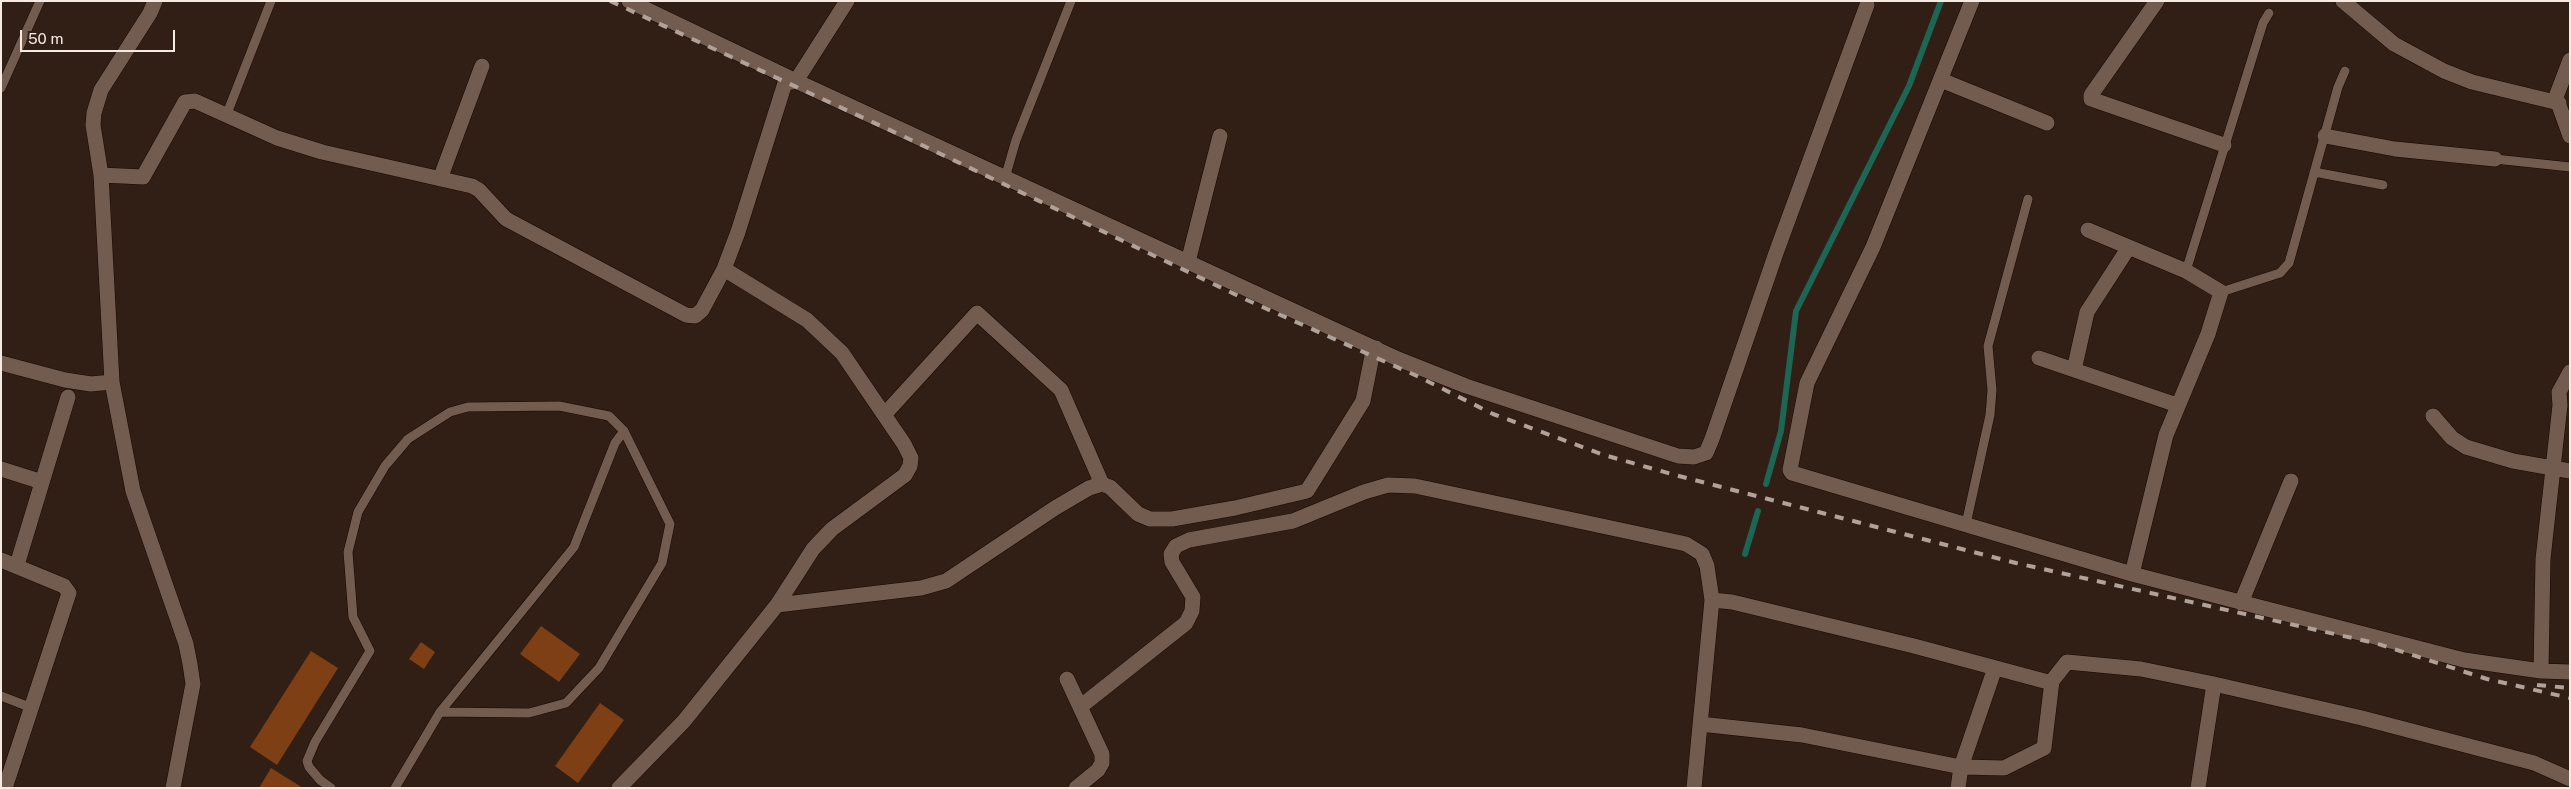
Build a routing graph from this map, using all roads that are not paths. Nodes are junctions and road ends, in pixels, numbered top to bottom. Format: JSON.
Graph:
{"nodes":[{"id":1,"x":40,"y":1,"type":"edge"},
{"id":2,"x":154,"y":1,"type":"edge"},
{"id":3,"x":271,"y":1,"type":"edge"},
{"id":4,"x":629,"y":1,"type":"edge"},
{"id":5,"x":846,"y":1,"type":"edge"},
{"id":6,"x":1071,"y":1,"type":"edge"},
{"id":7,"x":1972,"y":1,"type":"edge"},
{"id":8,"x":2157,"y":1,"type":"edge"},
{"id":9,"x":2343,"y":1,"type":"edge"},
{"id":10,"x":1867,"y":5,"type":"dead end"},
{"id":11,"x":2270,"y":13,"type":"dead end"},
{"id":12,"x":2570,"y":60,"type":"edge"},
{"id":13,"x":482,"y":66,"type":"dead end"},
{"id":14,"x":2345,"y":70,"type":"dead end"},
{"id":15,"x":1941,"y":80,"type":"junction"},
{"id":16,"x":796,"y":81,"type":"junction"},
{"id":17,"x":1,"y":88,"type":"edge"},
{"id":18,"x":2559,"y":104,"type":"junction"},
{"id":19,"x":226,"y":116,"type":"junction"},
{"id":20,"x":2047,"y":123,"type":"dead end"},
{"id":21,"x":1220,"y":136,"type":"dead end"},
{"id":22,"x":2325,"y":136,"type":"junction"},
{"id":23,"x":2570,"y":136,"type":"edge"},
{"id":24,"x":2224,"y":146,"type":"junction"},
{"id":25,"x":2495,"y":158,"type":"joint"},
{"id":26,"x":2570,"y":168,"type":"edge"},
{"id":27,"x":2314,"y":172,"type":"junction"},
{"id":28,"x":101,"y":175,"type":"junction"},
{"id":29,"x":1005,"y":178,"type":"junction"},
{"id":30,"x":440,"y":179,"type":"junction"},
{"id":31,"x":2383,"y":185,"type":"dead end"},
{"id":32,"x":2028,"y":199,"type":"dead end"},
{"id":33,"x":2088,"y":230,"type":"dead end"},
{"id":34,"x":2129,"y":247,"type":"junction"},
{"id":35,"x":1188,"y":262,"type":"junction"},
{"id":36,"x":724,"y":269,"type":"junction"},
{"id":37,"x":2186,"y":271,"type":"junction"},
{"id":38,"x":2222,"y":292,"type":"junction"},
{"id":39,"x":1376,"y":348,"type":"junction"},
{"id":40,"x":2039,"y":358,"type":"dead end"},
{"id":41,"x":1,"y":363,"type":"edge"},
{"id":42,"x":2074,"y":370,"type":"junction"},
{"id":43,"x":2570,"y":372,"type":"edge"},
{"id":44,"x":112,"y":382,"type":"junction"},
{"id":45,"x":68,"y":397,"type":"dead end"},
{"id":46,"x":2177,"y":405,"type":"junction"},
{"id":47,"x":884,"y":415,"type":"junction"},
{"id":48,"x":2434,"y":416,"type":"dead end"},
{"id":49,"x":624,"y":431,"type":"junction"},
{"id":50,"x":2553,"y":468,"type":"junction"},
{"id":51,"x":1,"y":469,"type":"edge"},
{"id":52,"x":2570,"y":471,"type":"edge"},
{"id":53,"x":2291,"y":481,"type":"dead end"},
{"id":54,"x":42,"y":482,"type":"junction"},
{"id":55,"x":1102,"y":484,"type":"junction"},
{"id":56,"x":1966,"y":524,"type":"junction"},
{"id":57,"x":1,"y":560,"type":"edge"},
{"id":58,"x":17,"y":565,"type":"junction"},
{"id":59,"x":2132,"y":574,"type":"junction"},
{"id":60,"x":1714,"y":600,"type":"junction"},
{"id":61,"x":2241,"y":603,"type":"junction"},
{"id":62,"x":778,"y":605,"type":"junction"},
{"id":63,"x":1995,"y":668,"type":"junction"},
{"id":64,"x":2541,"y":671,"type":"junction"},
{"id":65,"x":2570,"y":672,"type":"edge"},
{"id":66,"x":1067,"y":679,"type":"dead end"},
{"id":67,"x":2052,"y":681,"type":"junction"},
{"id":68,"x":2214,"y":684,"type":"junction"},
{"id":69,"x":1,"y":696,"type":"edge"},
{"id":70,"x":1080,"y":707,"type":"junction"},
{"id":71,"x":32,"y":708,"type":"junction"},
{"id":72,"x":440,"y":712,"type":"junction"},
{"id":73,"x":1700,"y":724,"type":"junction"},
{"id":74,"x":1962,"y":768,"type":"junction"},
{"id":75,"x":2570,"y":779,"type":"edge"},
{"id":76,"x":5,"y":788,"type":"edge"},
{"id":77,"x":173,"y":788,"type":"edge"},
{"id":78,"x":331,"y":788,"type":"edge"},
{"id":79,"x":395,"y":788,"type":"edge"},
{"id":80,"x":619,"y":788,"type":"edge"},
{"id":81,"x":1076,"y":788,"type":"edge"},
{"id":82,"x":1694,"y":788,"type":"edge"},
{"id":83,"x":1958,"y":788,"type":"edge"},
{"id":84,"x":2198,"y":788,"type":"edge"}],
"edges":[{"from":1,"to":17,"type":"lane"},
{"from":2,"to":28,"type":"street"},
{"from":3,"to":19,"type":"lane"},
{"from":4,"to":16,"type":"street"},
{"from":5,"to":16,"type":"street"},
{"from":6,"to":29,"type":"lane"},
{"from":7,"to":15,"type":"street"},
{"from":8,"to":24,"type":"street"},
{"from":9,"to":18,"type":"street"},
{"from":10,"to":39,"type":"street"},
{"from":11,"to":24,"type":"lane"},
{"from":12,"to":18,"type":"street"},
{"from":13,"to":30,"type":"street"},
{"from":14,"to":22,"type":"lane"},
{"from":15,"to":20,"type":"street"},
{"from":15,"to":56,"type":"street"},
{"from":16,"to":29,"type":"street"},
{"from":16,"to":36,"type":"street"},
{"from":18,"to":23,"type":"street"},
{"from":19,"to":28,"type":"street"},
{"from":19,"to":30,"type":"street"},
{"from":21,"to":35,"type":"street"},
{"from":22,"to":25,"type":"street"},
{"from":22,"to":27,"type":"lane"},
{"from":24,"to":37,"type":"lane"},
{"from":25,"to":26,"type":"lane"},
{"from":27,"to":31,"type":"lane"},
{"from":27,"to":38,"type":"lane"},
{"from":28,"to":44,"type":"street"},
{"from":29,"to":35,"type":"street"},
{"from":30,"to":36,"type":"street"},
{"from":32,"to":56,"type":"lane"},
{"from":33,"to":34,"type":"street"},
{"from":34,"to":37,"type":"street"},
{"from":34,"to":42,"type":"street"},
{"from":35,"to":39,"type":"street"},
{"from":36,"to":47,"type":"street"},
{"from":37,"to":38,"type":"street"},
{"from":38,"to":46,"type":"street"},
{"from":39,"to":55,"type":"street"},
{"from":40,"to":42,"type":"street"},
{"from":41,"to":44,"type":"street"},
{"from":42,"to":46,"type":"street"},
{"from":43,"to":50,"type":"street"},
{"from":44,"to":77,"type":"street"},
{"from":45,"to":54,"type":"street"},
{"from":46,"to":59,"type":"street"},
{"from":47,"to":55,"type":"street"},
{"from":47,"to":62,"type":"street"},
{"from":48,"to":50,"type":"street"},
{"from":49,"to":72,"type":"lane"},
{"from":49,"to":72,"type":"lane"},
{"from":49,"to":78,"type":"lane"},
{"from":50,"to":52,"type":"street"},
{"from":50,"to":64,"type":"street"},
{"from":51,"to":54,"type":"street"},
{"from":53,"to":61,"type":"street"},
{"from":54,"to":58,"type":"street"},
{"from":55,"to":62,"type":"street"},
{"from":56,"to":59,"type":"street"},
{"from":57,"to":58,"type":"street"},
{"from":58,"to":71,"type":"street"},
{"from":59,"to":61,"type":"street"},
{"from":60,"to":63,"type":"street"},
{"from":60,"to":70,"type":"street"},
{"from":60,"to":73,"type":"street"},
{"from":61,"to":64,"type":"street"},
{"from":62,"to":80,"type":"street"},
{"from":63,"to":67,"type":"street"},
{"from":63,"to":74,"type":"street"},
{"from":64,"to":65,"type":"street"},
{"from":66,"to":70,"type":"street"},
{"from":67,"to":68,"type":"street"},
{"from":67,"to":74,"type":"street"},
{"from":68,"to":75,"type":"street"},
{"from":68,"to":84,"type":"street"},
{"from":69,"to":71,"type":"lane"},
{"from":70,"to":81,"type":"street"},
{"from":71,"to":76,"type":"street"},
{"from":72,"to":79,"type":"lane"},
{"from":73,"to":74,"type":"street"},
{"from":73,"to":82,"type":"street"},
{"from":74,"to":83,"type":"street"}]}
